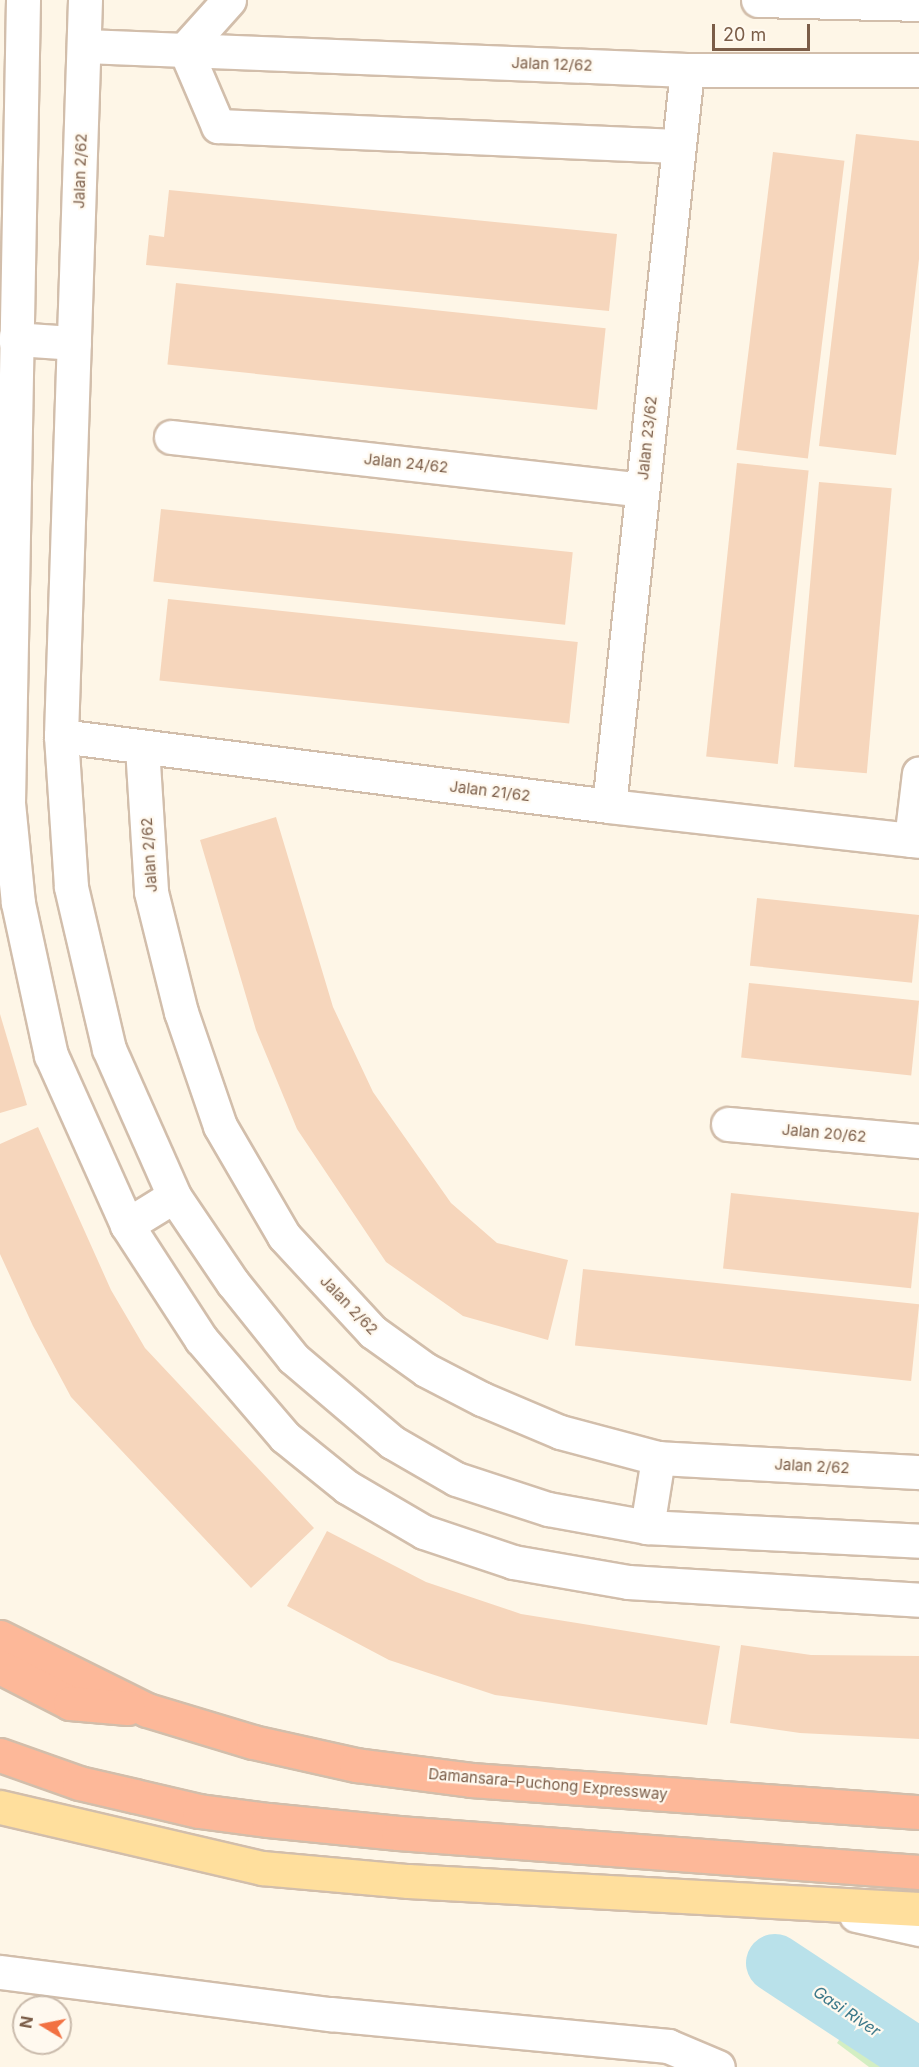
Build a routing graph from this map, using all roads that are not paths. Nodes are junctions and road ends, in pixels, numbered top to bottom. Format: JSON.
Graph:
{"nodes":[{"id":1,"x":23,"y":0,"type":"edge"},
{"id":2,"x":85,"y":0,"type":"edge"},
{"id":3,"x":229,"y":0,"type":"edge"},
{"id":4,"x":758,"y":0,"type":"edge"},
{"id":5,"x":919,"y":4,"type":"edge"},
{"id":6,"x":85,"y":46,"type":"junction"},
{"id":7,"x":185,"y":49,"type":"junction"},
{"id":8,"x":687,"y":70,"type":"junction"},
{"id":9,"x":919,"y":70,"type":"edge"},
{"id":10,"x":678,"y":146,"type":"junction"},
{"id":11,"x":15,"y":339,"type":"junction"},
{"id":12,"x":74,"y":343,"type":"junction"},
{"id":13,"x":171,"y":437,"type":"dead end"},
{"id":14,"x":642,"y":490,"type":"junction"},
{"id":15,"x":61,"y":736,"type":"junction"},
{"id":16,"x":142,"y":747,"type":"junction"},
{"id":17,"x":919,"y":773,"type":"edge"},
{"id":18,"x":609,"y":806,"type":"junction"},
{"id":19,"x":915,"y":841,"type":"edge"},
{"id":20,"x":728,"y":1124,"type":"dead end"},
{"id":21,"x":919,"y":1141,"type":"edge"},
{"id":22,"x":174,"y":1196,"type":"junction"},
{"id":23,"x":127,"y":1225,"type":"junction"},
{"id":24,"x":658,"y":1458,"type":"junction"},
{"id":25,"x":919,"y":1472,"type":"edge"},
{"id":26,"x":647,"y":1527,"type":"junction"},
{"id":27,"x":919,"y":1541,"type":"edge"},
{"id":28,"x":919,"y":1600,"type":"edge"},
{"id":29,"x":0,"y":1637,"type":"edge"},
{"id":30,"x":0,"y":1667,"type":"edge"},
{"id":31,"x":147,"y":1710,"type":"junction"},
{"id":32,"x":0,"y":1755,"type":"edge"},
{"id":33,"x":0,"y":1807,"type":"edge"},
{"id":34,"x":919,"y":1812,"type":"edge"},
{"id":35,"x":919,"y":1872,"type":"edge"},
{"id":36,"x":792,"y":1900,"type":"junction"},
{"id":37,"x":919,"y":1910,"type":"edge"},
{"id":38,"x":919,"y":1929,"type":"edge"},
{"id":39,"x":0,"y":1972,"type":"edge"},
{"id":40,"x":718,"y":2067,"type":"edge"}],
"edges":[{"from":1,"to":11,"type":"street"},
{"from":2,"to":6,"type":"street","name":"Jalan 2/62"},
{"from":3,"to":7,"type":"street"},
{"from":4,"to":5,"type":"street"},
{"from":6,"to":7,"type":"street","name":"Jalan 12/62"},
{"from":6,"to":12,"type":"street","name":"Jalan 2/62"},
{"from":7,"to":8,"type":"street","name":"Jalan 12/62"},
{"from":7,"to":10,"type":"street"},
{"from":8,"to":9,"type":"street","name":"Jalan 12/62"},
{"from":8,"to":10,"type":"street","name":"Jalan 23/62"},
{"from":10,"to":14,"type":"street","name":"Jalan 23/62"},
{"from":11,"to":12,"type":"street"},
{"from":11,"to":23,"type":"street"},
{"from":12,"to":15,"type":"street","name":"Jalan 2/62"},
{"from":13,"to":14,"type":"street","name":"Jalan 24/62"},
{"from":14,"to":18,"type":"street","name":"Jalan 23/62"},
{"from":15,"to":16,"type":"street","name":"Jalan 21/62"},
{"from":15,"to":22,"type":"street","name":"Jalan 2/62"},
{"from":16,"to":18,"type":"street","name":"Jalan 21/62"},
{"from":16,"to":24,"type":"street","name":"Jalan 2/62"},
{"from":17,"to":19,"type":"street"},
{"from":18,"to":19,"type":"street","name":"Jalan 21/62"},
{"from":20,"to":21,"type":"street","name":"Jalan 20/62"},
{"from":22,"to":23,"type":"street"},
{"from":22,"to":26,"type":"street","name":"Jalan 2/62"},
{"from":23,"to":28,"type":"street"},
{"from":24,"to":25,"type":"street","name":"Jalan 2/62"},
{"from":24,"to":26,"type":"street"},
{"from":26,"to":27,"type":"street","name":"Jalan 2/62"},
{"from":29,"to":31,"type":"highway"},
{"from":30,"to":31,"type":"highway"},
{"from":31,"to":34,"type":"highway","name":"Damansara–Puchong Expressway"},
{"from":32,"to":35,"type":"highway"},
{"from":33,"to":36,"type":"main road"},
{"from":36,"to":37,"type":"main road"},
{"from":36,"to":38,"type":"street"},
{"from":39,"to":40,"type":"street"}]}
